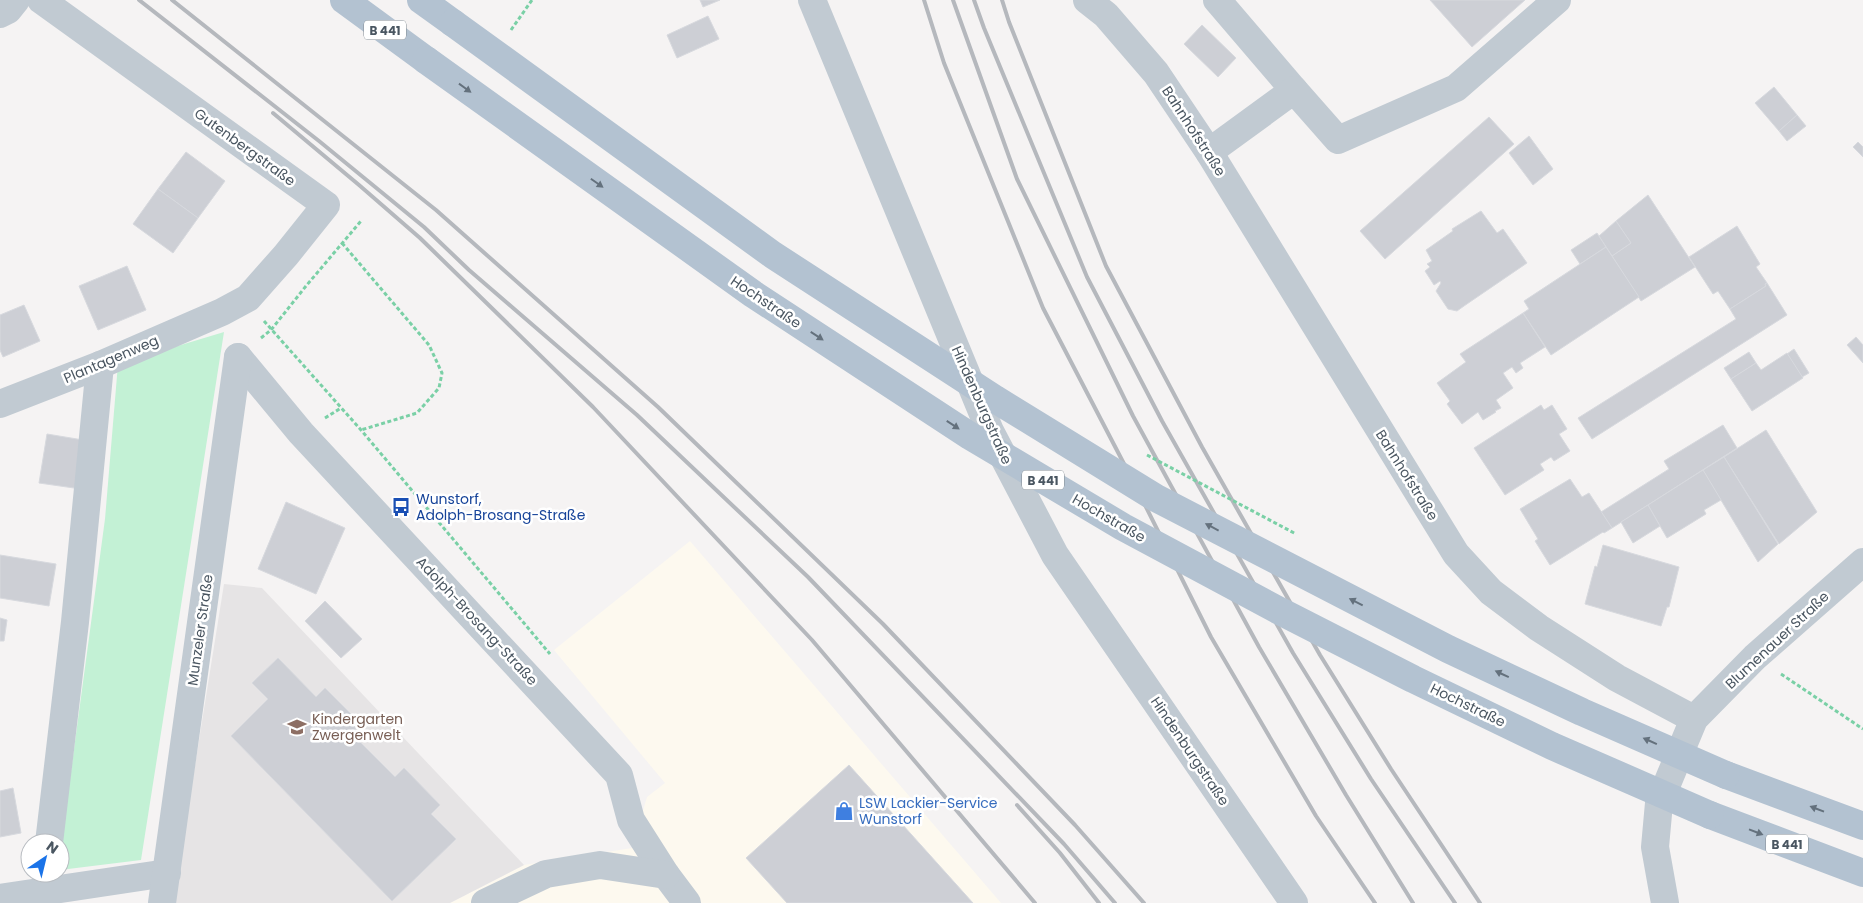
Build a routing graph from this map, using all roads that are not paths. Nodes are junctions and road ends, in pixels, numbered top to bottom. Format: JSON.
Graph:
{"nodes":[{"id":1,"x":16,"y":0,"type":"edge"},
{"id":2,"x":41,"y":0,"type":"edge"},
{"id":3,"x":344,"y":0,"type":"edge"},
{"id":4,"x":421,"y":0,"type":"edge"},
{"id":5,"x":812,"y":0,"type":"edge"},
{"id":6,"x":1087,"y":0,"type":"edge"},
{"id":7,"x":1217,"y":0,"type":"edge"},
{"id":8,"x":1557,"y":0,"type":"edge"},
{"id":9,"x":0,"y":14,"type":"edge"},
{"id":10,"x":1294,"y":90,"type":"junction"},
{"id":11,"x":1209,"y":152,"type":"junction"},
{"id":12,"x":222,"y":312,"type":"joint"},
{"id":13,"x":238,"y":357,"type":"joint"},
{"id":14,"x":100,"y":365,"type":"junction"},
{"id":15,"x":0,"y":404,"type":"edge"},
{"id":16,"x":1863,"y":562,"type":"edge"},
{"id":17,"x":1694,"y":720,"type":"junction"},
{"id":18,"x":1863,"y":826,"type":"edge"},
{"id":19,"x":50,"y":833,"type":"edge"},
{"id":20,"x":166,"y":873,"type":"junction"},
{"id":21,"x":1863,"y":873,"type":"edge"},
{"id":22,"x":666,"y":875,"type":"junction"},
{"id":23,"x":70,"y":880,"type":"edge"},
{"id":24,"x":41,"y":883,"type":"edge"},
{"id":25,"x":0,"y":898,"type":"edge"},
{"id":26,"x":162,"y":903,"type":"edge"},
{"id":27,"x":485,"y":903,"type":"edge"},
{"id":28,"x":687,"y":903,"type":"edge"},
{"id":29,"x":1294,"y":903,"type":"edge"},
{"id":30,"x":1665,"y":903,"type":"edge"}],
"edges":[{"from":1,"to":9,"type":"street"},
{"from":2,"to":12,"type":"street","name":"Gutenbergstraße"},
{"from":3,"to":21,"type":"main road","name":"Hochstraße","number":"B 441","one_way":true,"bridge":true},
{"from":18,"to":4,"type":"main road","one_way":true,"bridge":true},
{"from":5,"to":29,"type":"street","name":"Hindenburgstraße"},
{"from":6,"to":11,"type":"street","name":"Bahnhofstraße"},
{"from":7,"to":10,"type":"street"},
{"from":8,"to":10,"type":"street"},
{"from":10,"to":11,"type":"street"},
{"from":11,"to":17,"type":"street","name":"Bahnhofstraße"},
{"from":12,"to":14,"type":"street","name":"Plantagenweg"},
{"from":13,"to":20,"type":"street","name":"Munzeler Straße"},
{"from":13,"to":22,"type":"street","name":"Adolph-Brosang-Straße"},
{"from":14,"to":15,"type":"street","name":"Plantagenweg"},
{"from":14,"to":19,"type":"street"},
{"from":16,"to":17,"type":"street","name":"Blumenauer Straße"},
{"from":17,"to":30,"type":"street"},
{"from":20,"to":23,"type":"street"},
{"from":20,"to":26,"type":"street","name":"Munzeler Straße"},
{"from":22,"to":27,"type":"street"},
{"from":22,"to":28,"type":"street","name":"Adolph-Brosang-Straße"},
{"from":24,"to":25,"type":"street"}]}
